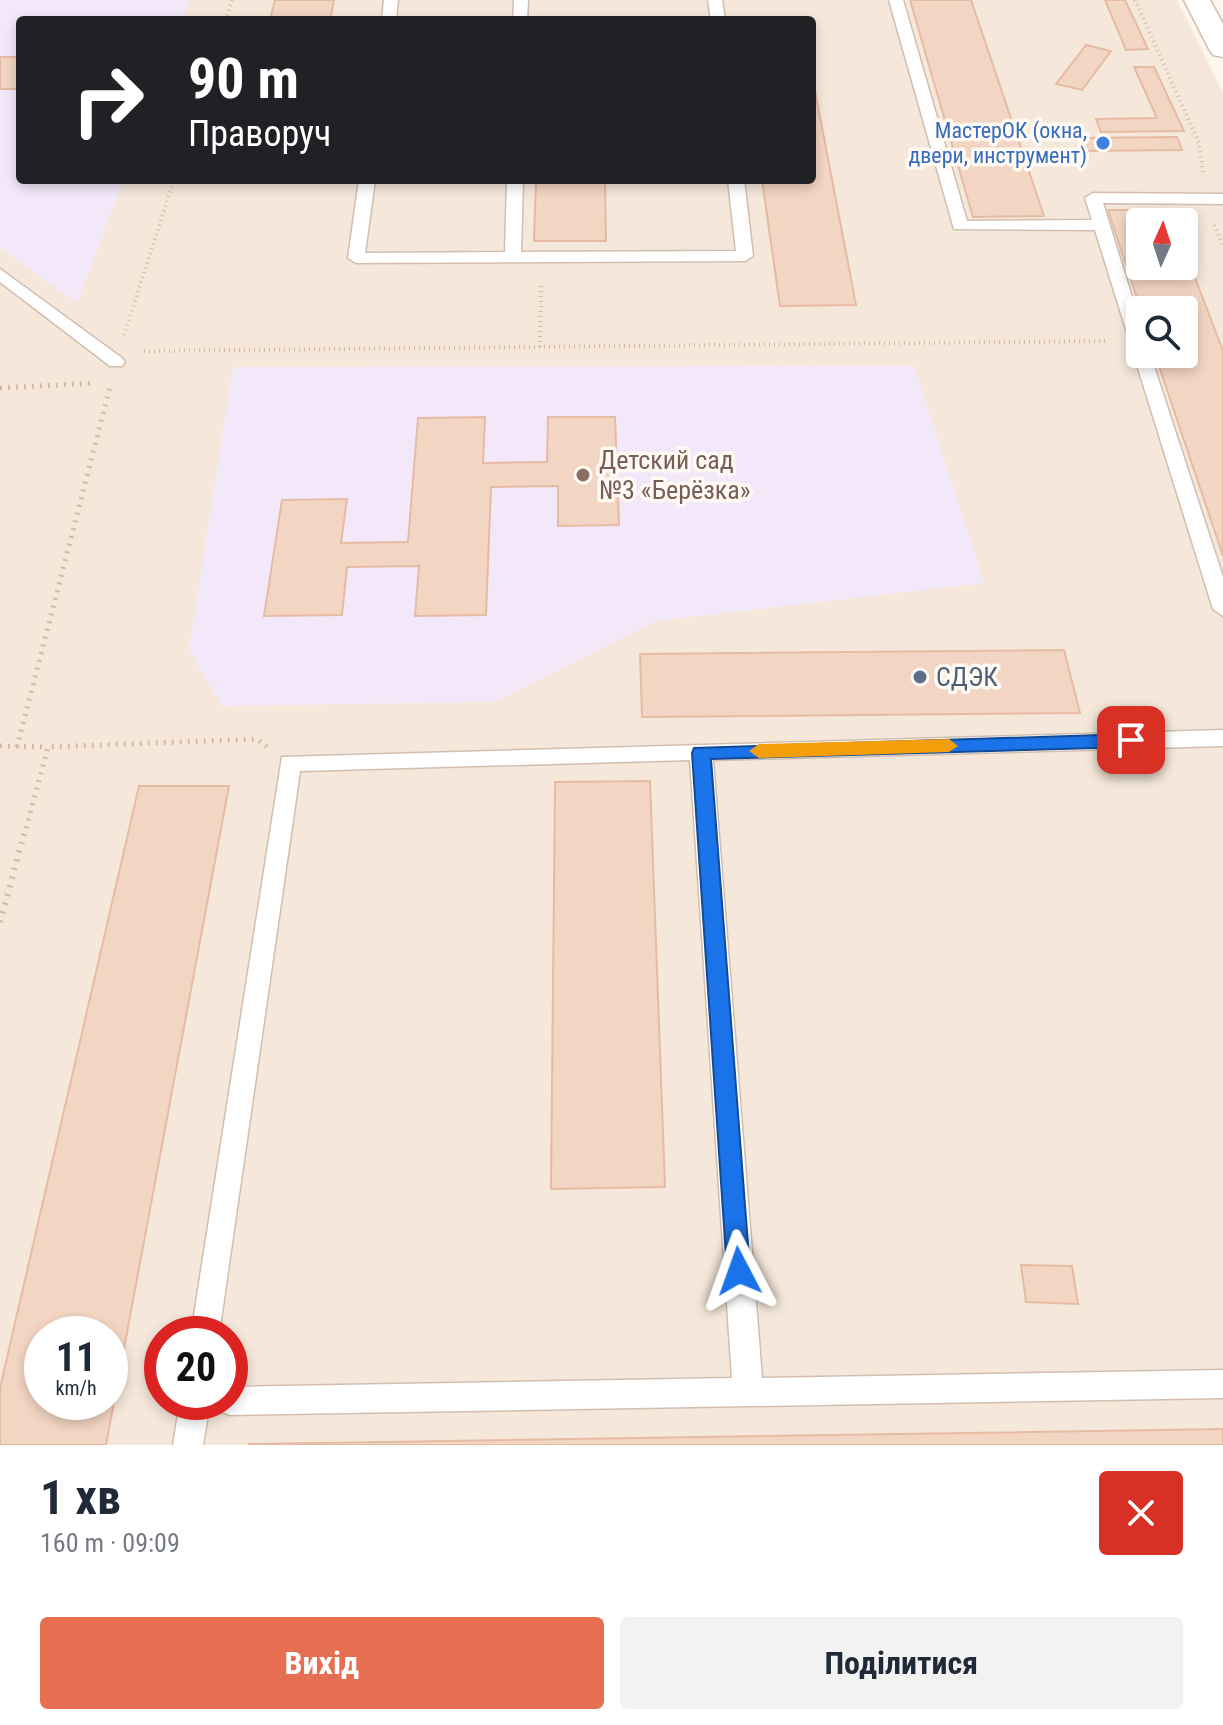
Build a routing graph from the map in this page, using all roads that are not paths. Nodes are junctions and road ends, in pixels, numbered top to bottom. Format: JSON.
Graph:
{"nodes":[{"id":1,"x":896,"y":0,"type":"edge"},
{"id":2,"x":1197,"y":0,"type":"edge"},
{"id":3,"x":1223,"y":49,"type":"edge"},
{"id":4,"x":366,"y":184,"type":"edge"},
{"id":5,"x":515,"y":184,"type":"edge"},
{"id":6,"x":736,"y":184,"type":"edge"},
{"id":7,"x":1215,"y":198,"type":"edge"},
{"id":8,"x":1100,"y":225,"type":"junction"},
{"id":9,"x":513,"y":257,"type":"junction"},
{"id":10,"x":0,"y":274,"type":"edge"},
{"id":11,"x":1126,"y":308,"type":"edge"},
{"id":12,"x":118,"y":357,"type":"road end"},
{"id":13,"x":1145,"y":368,"type":"edge"},
{"id":14,"x":1219,"y":585,"type":"edge"},
{"id":15,"x":1223,"y":609,"type":"edge"},
{"id":16,"x":1223,"y":738,"type":"edge"},
{"id":17,"x":701,"y":753,"type":"junction"},
{"id":18,"x":208,"y":1316,"type":"edge"},
{"id":19,"x":1223,"y":1384,"type":"edge"},
{"id":20,"x":748,"y":1393,"type":"junction"},
{"id":21,"x":248,"y":1401,"type":"edge"},
{"id":22,"x":192,"y":1420,"type":"edge"},
{"id":23,"x":188,"y":1445,"type":"edge"}],
"edges":[{"from":1,"to":8,"type":"lane"},
{"from":2,"to":3,"type":"street"},
{"from":4,"to":9,"type":"lane"},
{"from":5,"to":9,"type":"lane"},
{"from":6,"to":9,"type":"lane"},
{"from":7,"to":8,"type":"lane"},
{"from":8,"to":11,"type":"lane"},
{"from":10,"to":12,"type":"lane"},
{"from":13,"to":14,"type":"lane"},
{"from":14,"to":15,"type":"lane"},
{"from":16,"to":17,"type":"lane"},
{"from":17,"to":18,"type":"lane"},
{"from":17,"to":20,"type":"lane"},
{"from":19,"to":20,"type":"lane"},
{"from":20,"to":21,"type":"lane"},
{"from":22,"to":23,"type":"lane"}]}
